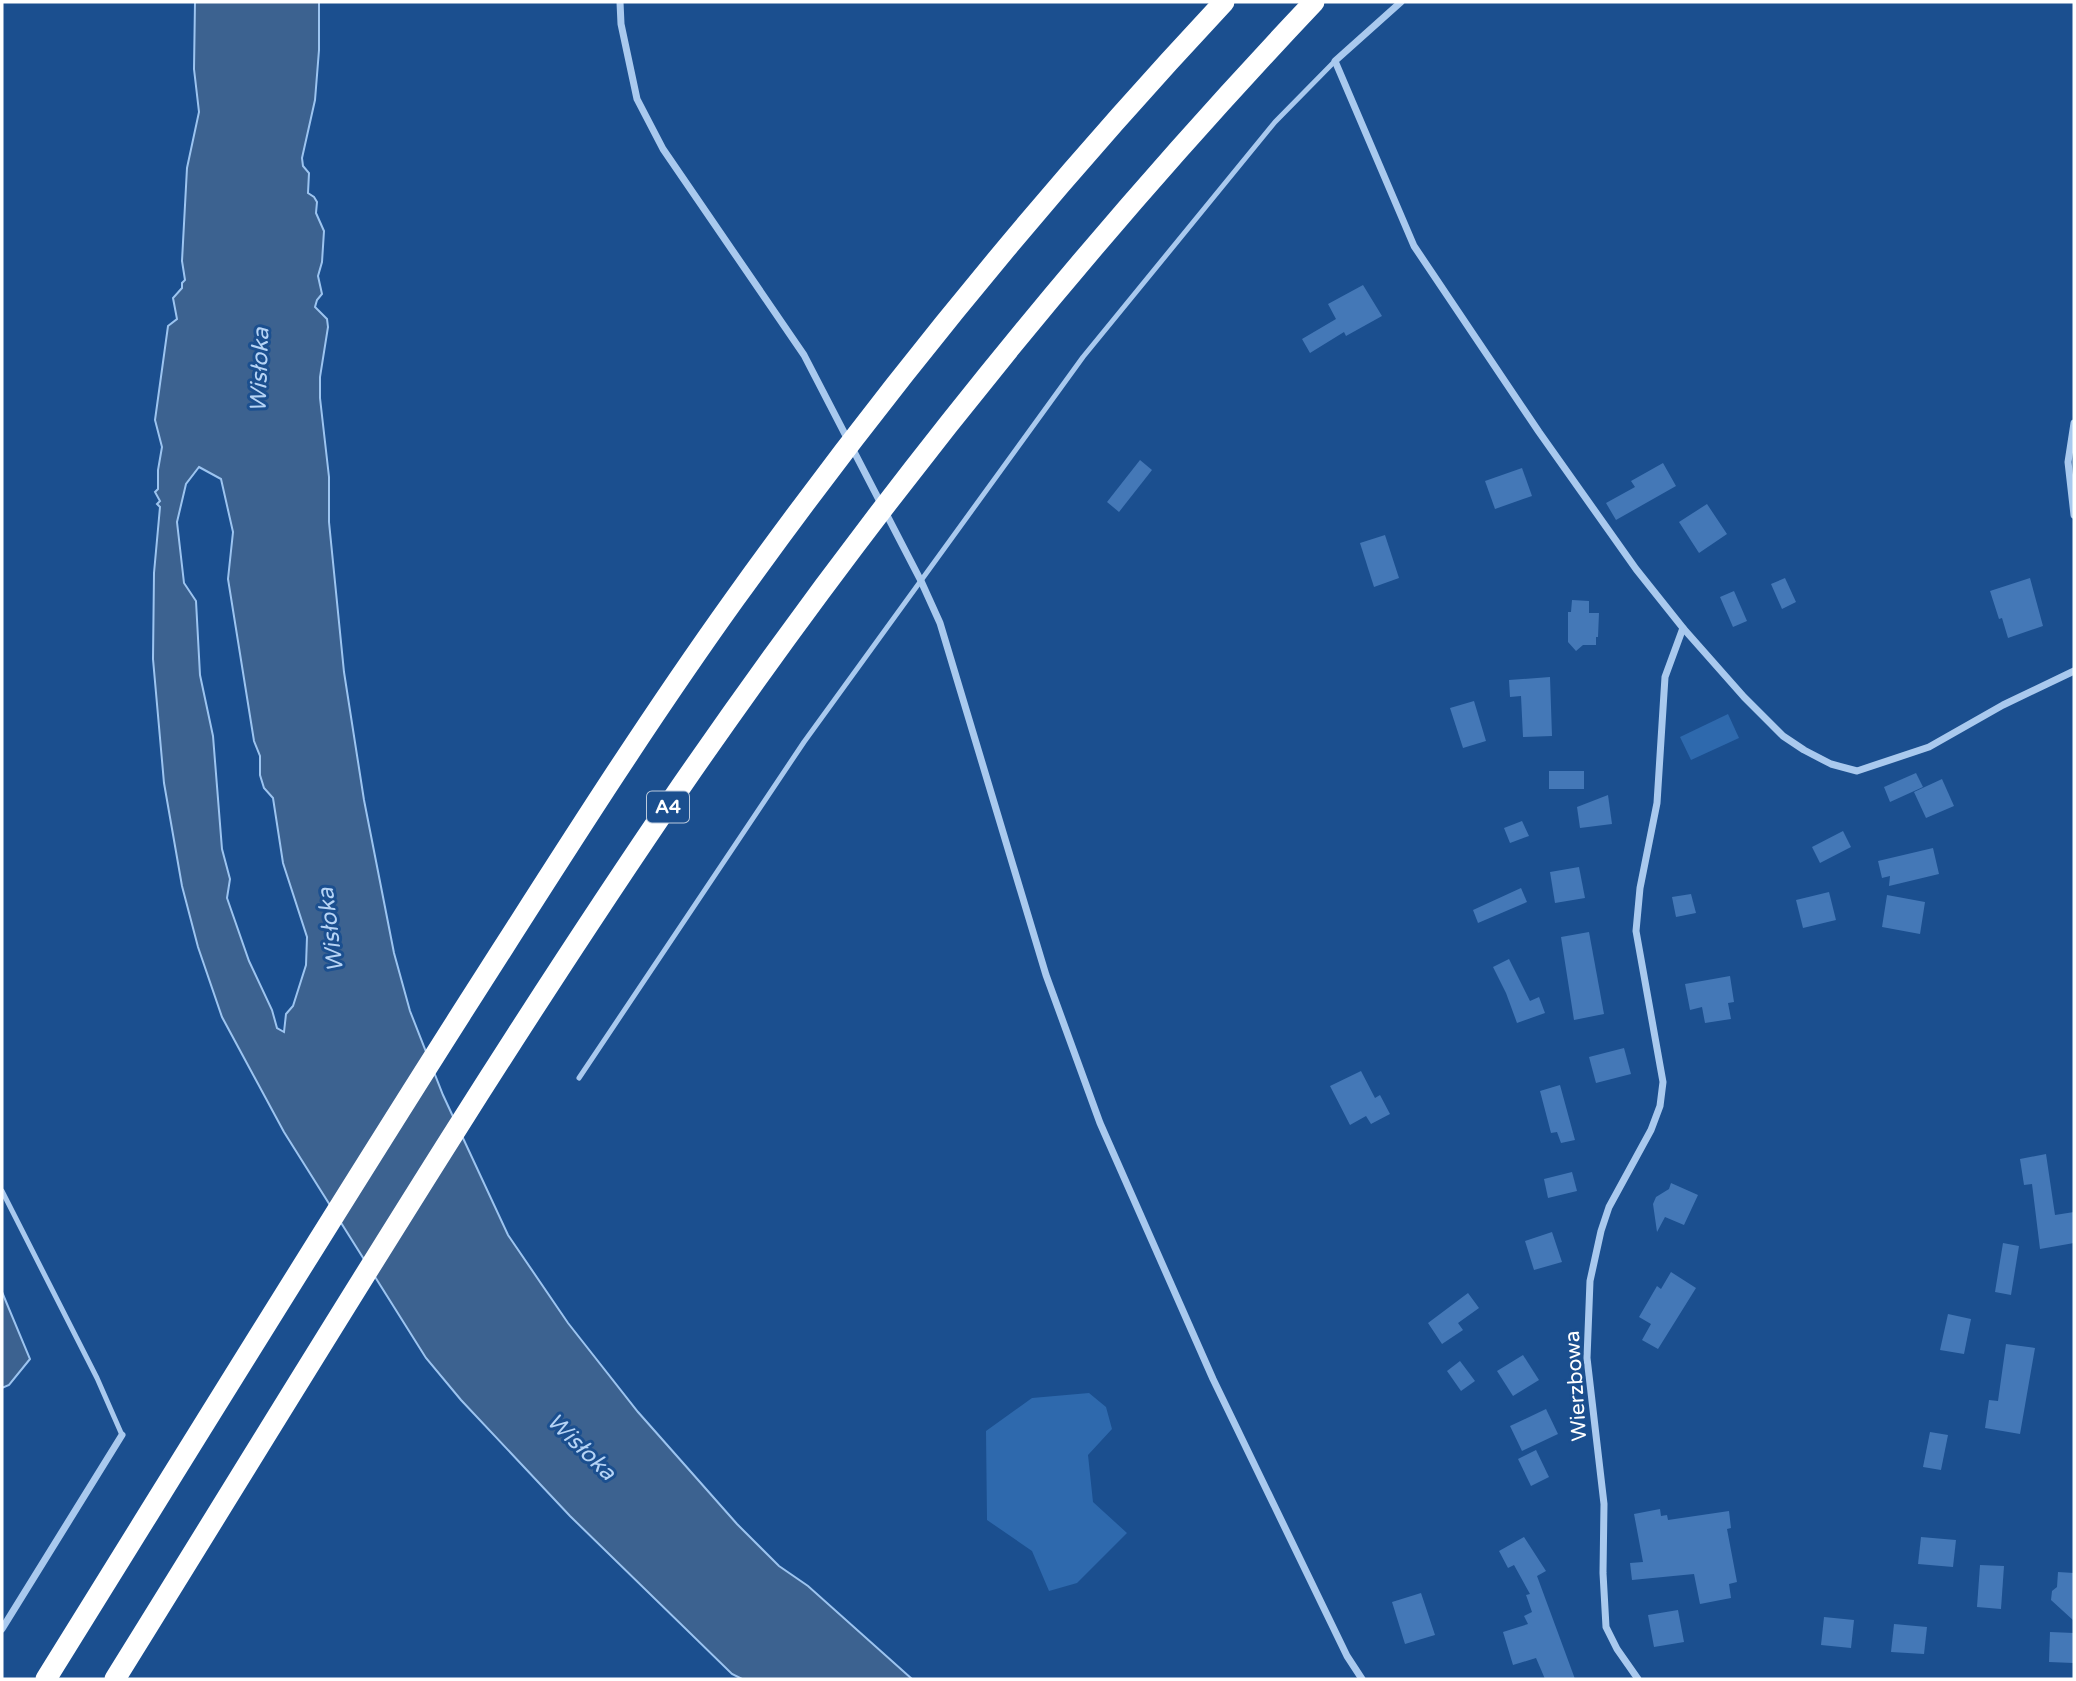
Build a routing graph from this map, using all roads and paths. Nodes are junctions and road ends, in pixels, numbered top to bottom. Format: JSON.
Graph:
{"nodes":[{"id":1,"x":620,"y":2,"type":"edge"},
{"id":2,"x":1224,"y":2,"type":"edge"},
{"id":3,"x":1314,"y":2,"type":"edge"},
{"id":4,"x":1401,"y":2,"type":"edge"},
{"id":5,"x":1335,"y":61,"type":"junction"},
{"id":6,"x":2074,"y":422,"type":"edge"},
{"id":7,"x":2074,"y":515,"type":"edge"},
{"id":8,"x":921,"y":581,"type":"junction"},
{"id":9,"x":1684,"y":628,"type":"junction"},
{"id":10,"x":2074,"y":671,"type":"edge"},
{"id":11,"x":579,"y":1078,"type":"dead end"},
{"id":12,"x":2,"y":1191,"type":"edge"},
{"id":13,"x":121,"y":1435,"type":"joint"},
{"id":14,"x":2,"y":1629,"type":"edge"},
{"id":15,"x":46,"y":1679,"type":"edge"},
{"id":16,"x":115,"y":1679,"type":"edge"},
{"id":17,"x":1362,"y":1679,"type":"edge"},
{"id":18,"x":1638,"y":1679,"type":"edge"}],
"edges":[{"from":1,"to":8,"type":"street"},
{"from":2,"to":15,"type":"highway","bridge":true},
{"from":3,"to":16,"type":"highway","number":"A4","bridge":true},
{"from":4,"to":5,"type":"street"},
{"from":5,"to":8,"type":"lane"},
{"from":5,"to":9,"type":"street"},
{"from":6,"to":7,"type":"street"},
{"from":8,"to":11,"type":"lane"},
{"from":8,"to":17,"type":"street"},
{"from":9,"to":10,"type":"street"},
{"from":9,"to":18,"type":"street","name":"Wierzbowa"},
{"from":12,"to":13,"type":"lane"},
{"from":13,"to":14,"type":"street"}]}
